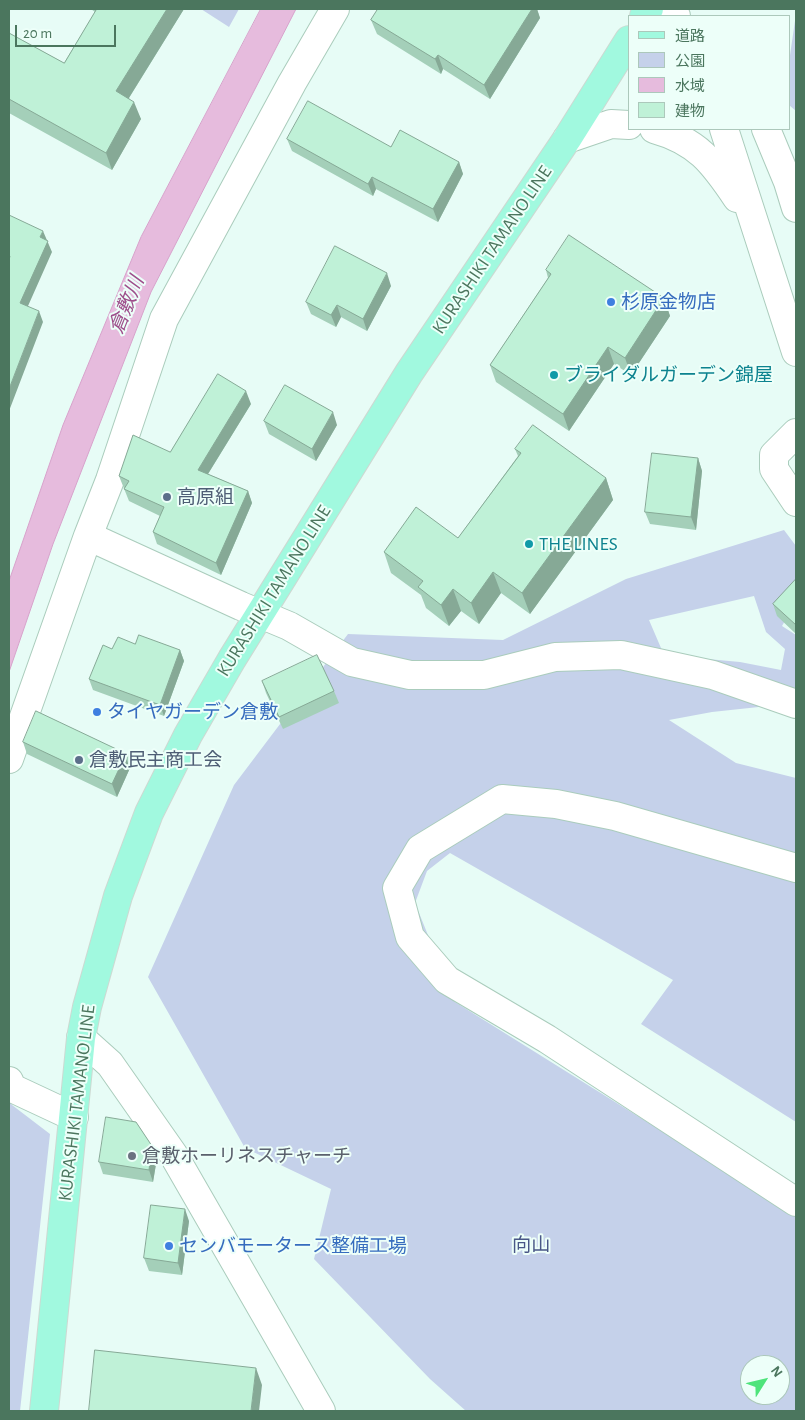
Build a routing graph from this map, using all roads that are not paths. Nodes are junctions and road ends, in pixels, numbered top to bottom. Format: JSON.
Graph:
{"nodes":[{"id":1,"x":335,"y":9,"type":"edge"},
{"id":2,"x":628,"y":42,"type":"edge"},
{"id":3,"x":628,"y":125,"type":"edge"},
{"id":4,"x":657,"y":130,"type":"edge"},
{"id":5,"x":724,"y":130,"type":"edge"},
{"id":6,"x":766,"y":130,"type":"edge"},
{"id":7,"x":566,"y":139,"type":"junction"},
{"id":8,"x":796,"y":208,"type":"edge"},
{"id":9,"x":753,"y":222,"type":"junction"},
{"id":10,"x":796,"y":352,"type":"edge"},
{"id":11,"x":796,"y":433,"type":"edge"},
{"id":12,"x":796,"y":502,"type":"edge"},
{"id":13,"x":88,"y":536,"type":"junction"},
{"id":14,"x":260,"y":614,"type":"junction"},
{"id":15,"x":796,"y":704,"type":"edge"},
{"id":16,"x":9,"y":759,"type":"edge"},
{"id":17,"x":796,"y":868,"type":"edge"},
{"id":18,"x":81,"y":1038,"type":"junction"},
{"id":19,"x":9,"y":1081,"type":"edge"},
{"id":20,"x":74,"y":1117,"type":"junction"},
{"id":21,"x":796,"y":1202,"type":"edge"},
{"id":22,"x":44,"y":1411,"type":"edge"},
{"id":23,"x":322,"y":1411,"type":"edge"}],
"edges":[{"from":1,"to":13,"type":"street"},
{"from":2,"to":7,"type":"main road","name":"KURASHIKI TAMANO LINE"},
{"from":3,"to":7,"type":"street"},
{"from":4,"to":9,"type":"street"},
{"from":5,"to":9,"type":"street"},
{"from":6,"to":8,"type":"street"},
{"from":7,"to":14,"type":"main road","name":"KURASHIKI TAMANO LINE"},
{"from":9,"to":10,"type":"street"},
{"from":11,"to":12,"type":"street"},
{"from":13,"to":14,"type":"street"},
{"from":13,"to":16,"type":"street"},
{"from":14,"to":15,"type":"street"},
{"from":14,"to":18,"type":"main road","name":"KURASHIKI TAMANO LINE"},
{"from":17,"to":21,"type":"street"},
{"from":18,"to":20,"type":"main road","name":"KURASHIKI TAMANO LINE"},
{"from":18,"to":23,"type":"street"},
{"from":19,"to":20,"type":"street"},
{"from":20,"to":22,"type":"main road","name":"KURASHIKI TAMANO LINE"}]}
